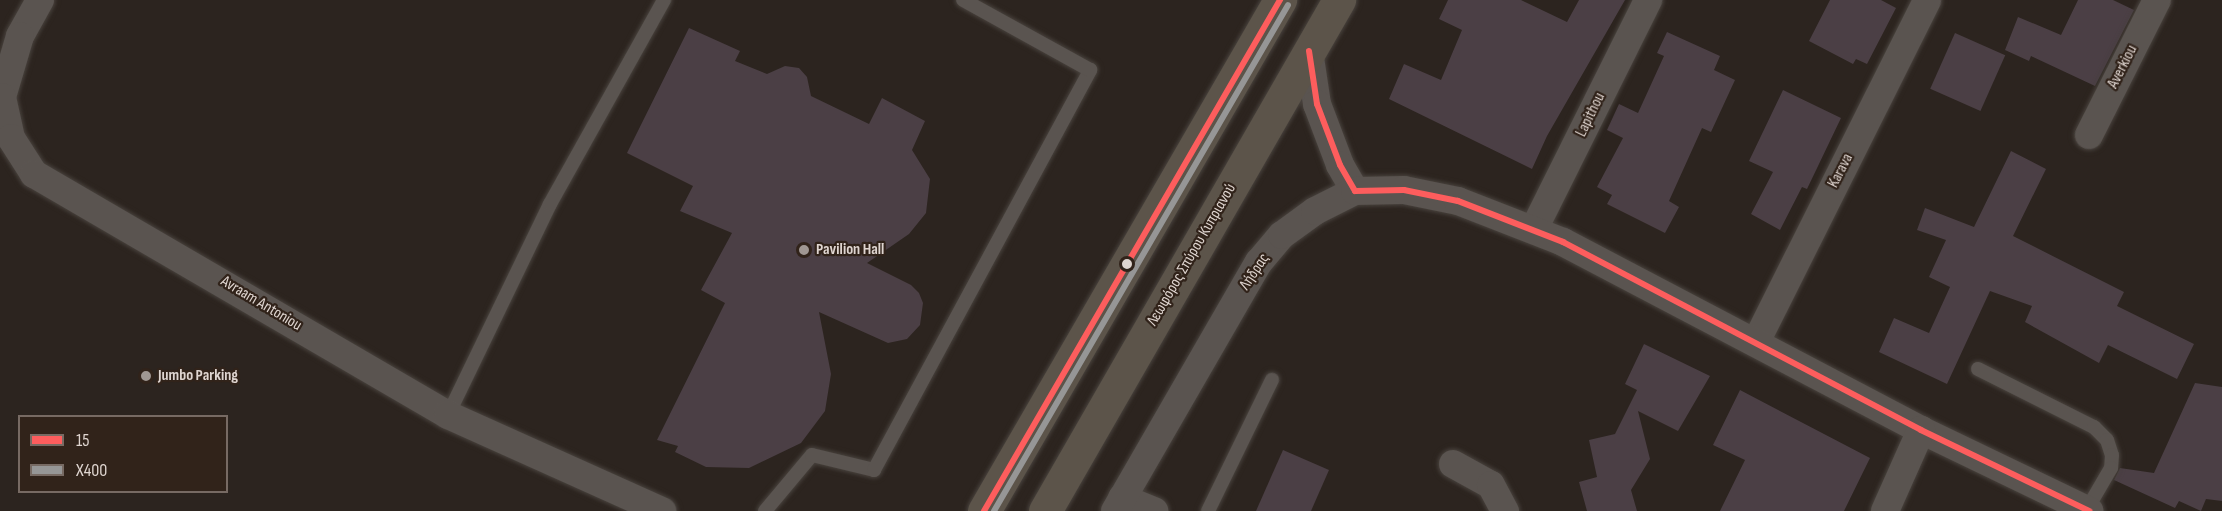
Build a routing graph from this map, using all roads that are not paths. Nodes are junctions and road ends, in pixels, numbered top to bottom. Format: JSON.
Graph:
{"nodes":[{"id":1,"x":40,"y":0,"type":"edge"},
{"id":2,"x":664,"y":0,"type":"edge"},
{"id":3,"x":963,"y":0,"type":"edge"},
{"id":4,"x":1280,"y":0,"type":"edge"},
{"id":5,"x":1339,"y":0,"type":"edge"},
{"id":6,"x":1648,"y":0,"type":"edge"},
{"id":7,"x":1927,"y":0,"type":"edge"},
{"id":8,"x":2157,"y":0,"type":"edge"},
{"id":9,"x":1309,"y":51,"type":"junction"},
{"id":10,"x":2089,"y":135,"type":"dead end"},
{"id":11,"x":1355,"y":190,"type":"junction"},
{"id":12,"x":1534,"y":230,"type":"junction"},
{"id":13,"x":1756,"y":342,"type":"junction"},
{"id":14,"x":1978,"y":369,"type":"dead end"},
{"id":15,"x":1272,"y":380,"type":"dead end"},
{"id":16,"x":448,"y":415,"type":"junction"},
{"id":17,"x":1921,"y":430,"type":"junction"},
{"id":18,"x":1453,"y":464,"type":"dead end"},
{"id":19,"x":1118,"y":505,"type":"edge"},
{"id":20,"x":2088,"y":510,"type":"edge"},
{"id":21,"x":662,"y":511,"type":"edge"},
{"id":22,"x":765,"y":511,"type":"edge"},
{"id":23,"x":984,"y":511,"type":"edge"},
{"id":24,"x":1045,"y":511,"type":"edge"},
{"id":25,"x":1154,"y":511,"type":"edge"},
{"id":26,"x":1208,"y":511,"type":"edge"},
{"id":27,"x":1505,"y":511,"type":"edge"},
{"id":28,"x":1885,"y":511,"type":"edge"}],
"edges":[{"from":1,"to":16,"type":"street","name":"Avraam Antoniou"},
{"from":2,"to":16,"type":"lane"},
{"from":3,"to":22,"type":"lane"},
{"from":4,"to":23,"type":"main road"},
{"from":5,"to":9,"type":"main road","name":"Λεωφόρος Σπύρου Κυπριανού"},
{"from":6,"to":12,"type":"street","name":"Lapithou"},
{"from":7,"to":13,"type":"street","name":"Karava"},
{"from":8,"to":10,"type":"street","name":"Averkiou"},
{"from":9,"to":11,"type":"street"},
{"from":9,"to":24,"type":"main road","name":"Λεωφόρος Σπύρου Κυπριανού"},
{"from":11,"to":12,"type":"street","name":"Λήδρας"},
{"from":11,"to":19,"type":"street","name":"Λήδρας"},
{"from":12,"to":13,"type":"street","name":"Λήδρας"},
{"from":13,"to":17,"type":"street","name":"Λήδρας"},
{"from":14,"to":20,"type":"lane"},
{"from":15,"to":26,"type":"lane"},
{"from":16,"to":21,"type":"street","name":"Avraam Antoniou"},
{"from":17,"to":20,"type":"street","name":"Λήδρας"},
{"from":17,"to":28,"type":"street"},
{"from":18,"to":27,"type":"street"},
{"from":19,"to":25,"type":"street"}]}
